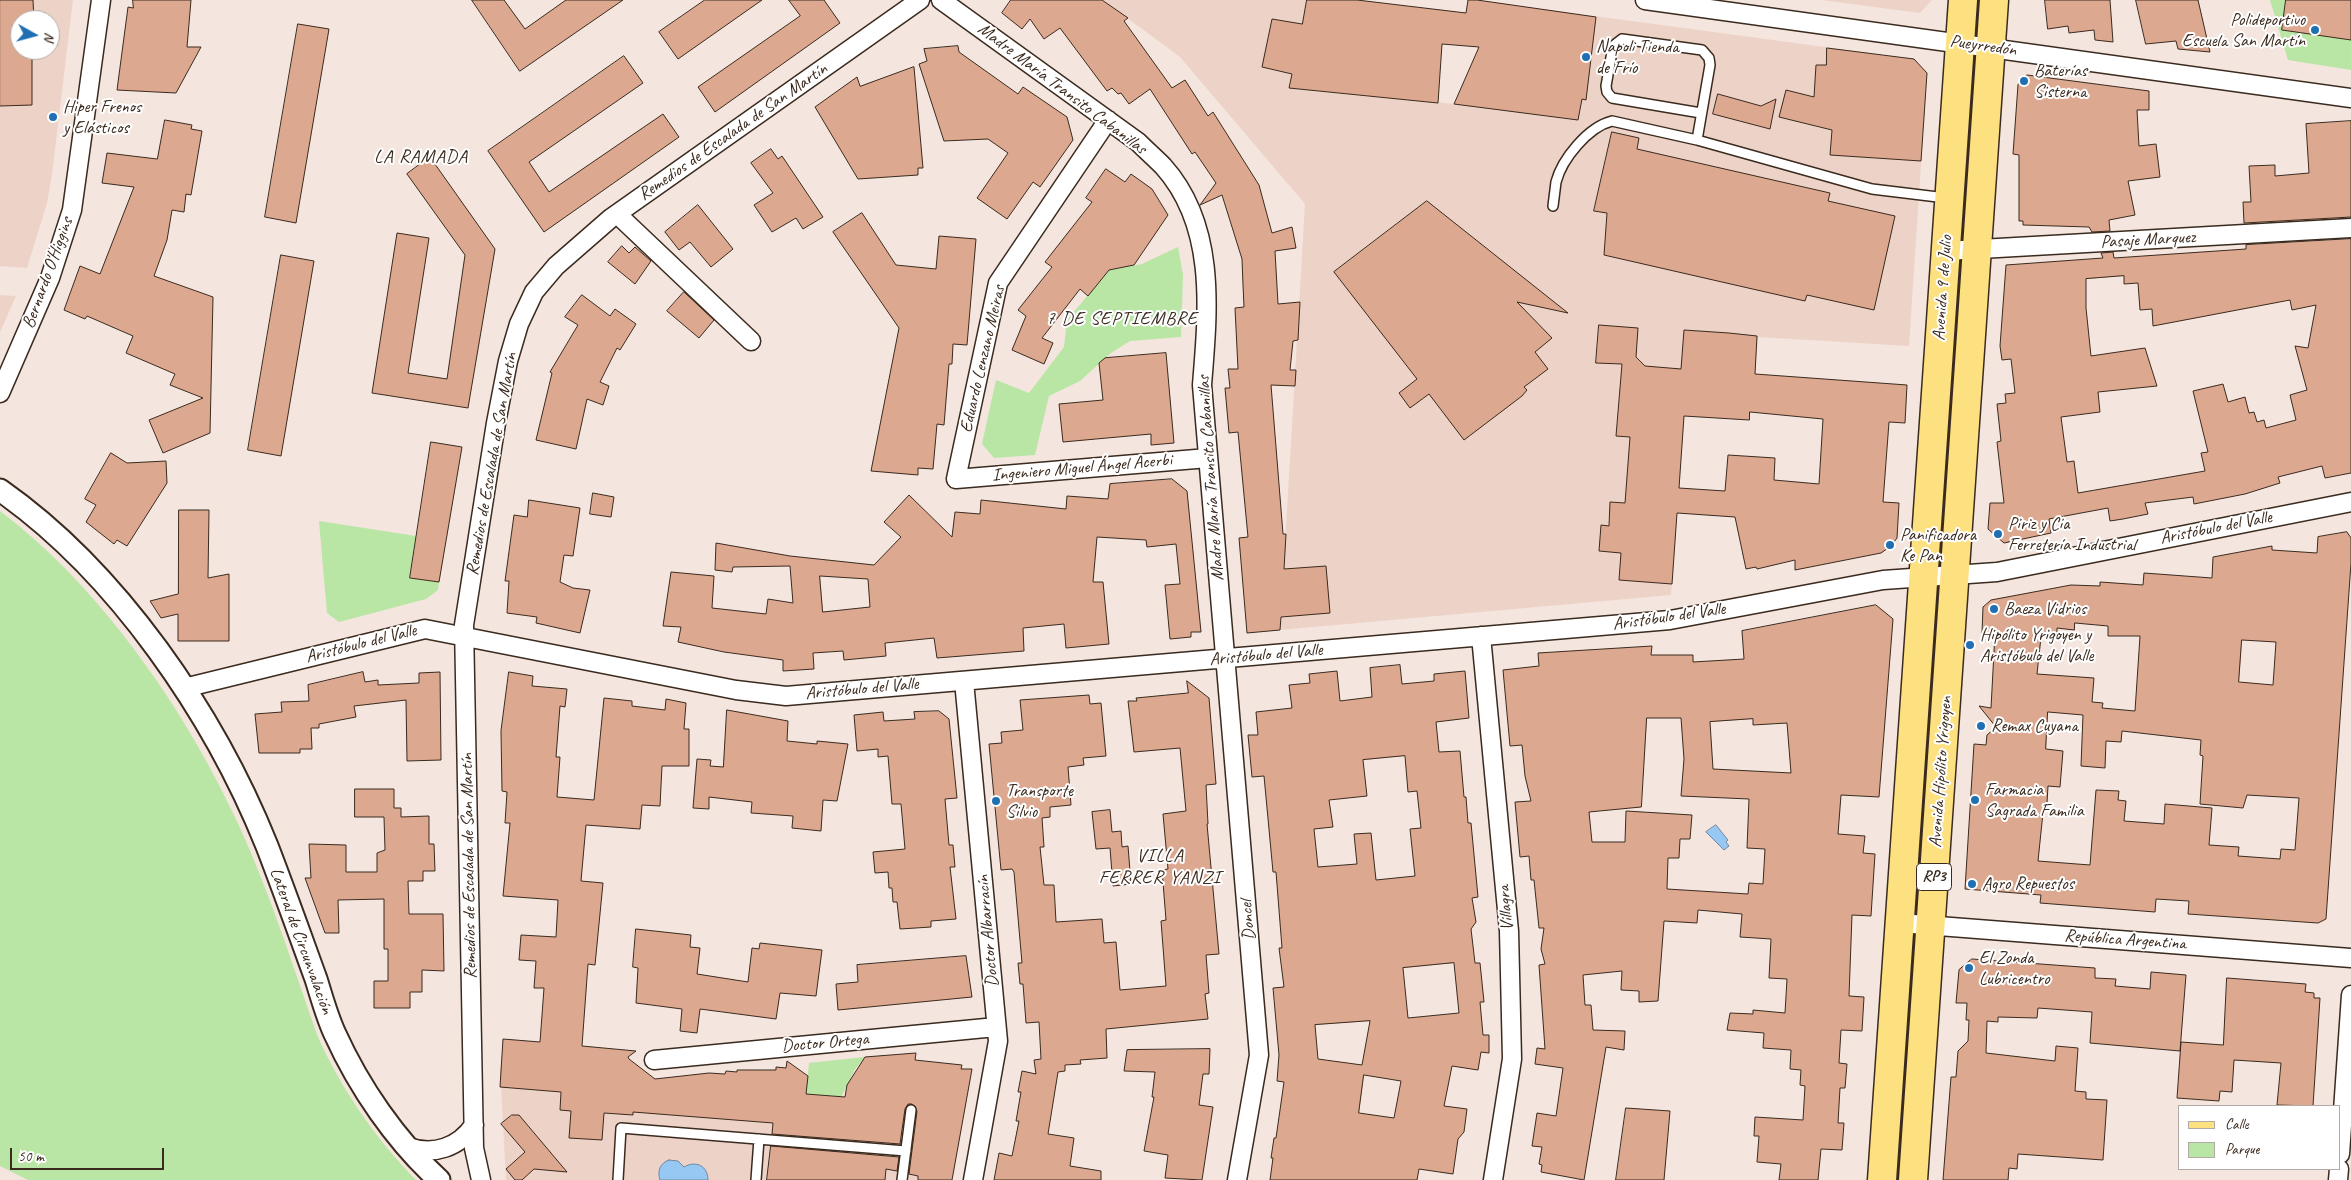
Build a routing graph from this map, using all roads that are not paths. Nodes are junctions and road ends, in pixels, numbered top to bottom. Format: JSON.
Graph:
{"nodes":[{"id":1,"x":101,"y":0,"type":"edge"},
{"id":2,"x":920,"y":0,"type":"edge"},
{"id":3,"x":941,"y":0,"type":"edge"},
{"id":4,"x":1646,"y":0,"type":"edge"},
{"id":5,"x":1963,"y":0,"type":"edge"},
{"id":6,"x":1994,"y":0,"type":"edge"},
{"id":7,"x":1960,"y":43,"type":"junction"},
{"id":8,"x":1990,"y":47,"type":"junction"},
{"id":9,"x":2351,"y":98,"type":"edge"},
{"id":10,"x":1701,"y":113,"type":"junction"},
{"id":11,"x":1108,"y":120,"type":"junction"},
{"id":12,"x":1697,"y":140,"type":"junction"},
{"id":13,"x":1949,"y":198,"type":"junction"},
{"id":14,"x":1553,"y":206,"type":"dead end"},
{"id":15,"x":617,"y":214,"type":"junction"},
{"id":16,"x":2351,"y":228,"type":"edge"},
{"id":17,"x":1976,"y":249,"type":"junction"},
{"id":18,"x":1945,"y":251,"type":"junction"},
{"id":19,"x":751,"y":341,"type":"dead end"},
{"id":20,"x":0,"y":393,"type":"edge"},
{"id":21,"x":1208,"y":458,"type":"junction"},
{"id":22,"x":956,"y":479,"type":"joint"},
{"id":23,"x":0,"y":490,"type":"edge"},
{"id":24,"x":2351,"y":502,"type":"edge"},
{"id":25,"x":1954,"y":574,"type":"junction"},
{"id":26,"x":1923,"y":577,"type":"junction"},
{"id":27,"x":464,"y":636,"type":"junction"},
{"id":28,"x":1481,"y":636,"type":"junction"},
{"id":29,"x":1226,"y":658,"type":"junction"},
{"id":30,"x":964,"y":680,"type":"junction"},
{"id":31,"x":184,"y":688,"type":"junction"},
{"id":32,"x":1900,"y":923,"type":"junction"},
{"id":33,"x":1930,"y":925,"type":"junction"},
{"id":34,"x":2351,"y":958,"type":"edge"},
{"id":35,"x":2351,"y":995,"type":"edge"},
{"id":36,"x":996,"y":1027,"type":"junction"},
{"id":37,"x":654,"y":1060,"type":"dead end"},
{"id":38,"x":911,"y":1110,"type":"dead end"},
{"id":39,"x":474,"y":1125,"type":"junction"},
{"id":40,"x":759,"y":1139,"type":"junction"},
{"id":41,"x":2341,"y":1140,"type":"edge"},
{"id":42,"x":408,"y":1147,"type":"junction"},
{"id":43,"x":906,"y":1151,"type":"junction"},
{"id":44,"x":439,"y":1180,"type":"edge"},
{"id":45,"x":481,"y":1180,"type":"edge"},
{"id":46,"x":618,"y":1180,"type":"edge"},
{"id":47,"x":756,"y":1180,"type":"edge"},
{"id":48,"x":902,"y":1180,"type":"edge"},
{"id":49,"x":973,"y":1180,"type":"edge"},
{"id":50,"x":1237,"y":1180,"type":"edge"},
{"id":51,"x":1493,"y":1180,"type":"edge"},
{"id":52,"x":1882,"y":1180,"type":"edge"},
{"id":53,"x":1914,"y":1180,"type":"edge"}],
"edges":[{"from":1,"to":20,"type":"street","name":"Bernardo O'Higgins"},
{"from":2,"to":15,"type":"street","name":"Remedios de Escalada de San Martín"},
{"from":3,"to":11,"type":"street","name":"Madre María Transito Cabanillas"},
{"from":4,"to":7,"type":"street","name":"Pueyrredón"},
{"from":5,"to":7,"type":"main road","name":"Avenida 9 de Julio"},
{"from":6,"to":8,"type":"main road","name":"Avenida 9 de Julio"},
{"from":7,"to":8,"type":"street","name":"Pueyrredón"},
{"from":7,"to":13,"type":"main road","name":"Avenida 9 de Julio"},
{"from":8,"to":9,"type":"street","name":"Pueyrredón"},
{"from":8,"to":17,"type":"main road","name":"Avenida 9 de Julio"},
{"from":10,"to":10,"type":"lane"},
{"from":10,"to":12,"type":"lane"},
{"from":11,"to":21,"type":"street","name":"Madre María Transito Cabanillas"},
{"from":11,"to":22,"type":"street","name":"Eduardo Lenzano Meiras"},
{"from":12,"to":13,"type":"lane"},
{"from":12,"to":14,"type":"lane"},
{"from":13,"to":18,"type":"main road","name":"Avenida 9 de Julio"},
{"from":15,"to":19,"type":"street"},
{"from":15,"to":27,"type":"street","name":"Remedios de Escalada de San Martín"},
{"from":16,"to":17,"type":"street","name":"Pasaje Marquez"},
{"from":17,"to":18,"type":"street","name":"Pasaje Marquez"},
{"from":17,"to":25,"type":"main road","name":"Avenida 9 de Julio"},
{"from":18,"to":26,"type":"main road","name":"Avenida 9 de Julio"},
{"from":21,"to":22,"type":"street","name":"Ingeniero Miguel Ángel Acerbi"},
{"from":21,"to":29,"type":"street","name":"Madre María Transito Cabanillas"},
{"from":23,"to":31,"type":"street","name":"Lateral de Circunvalación"},
{"from":24,"to":25,"type":"street","name":"Aristóbulo del Valle"},
{"from":25,"to":26,"type":"street","name":"Aristóbulo del Valle"},
{"from":25,"to":33,"type":"main road","name":"Avenida Hipólito Yrigoyen","number":"RP3"},
{"from":26,"to":28,"type":"street","name":"Aristóbulo del Valle"},
{"from":26,"to":32,"type":"main road","name":"Avenida Hipólito Yrigoyen","number":"RP3"},
{"from":27,"to":30,"type":"street","name":"Aristóbulo del Valle"},
{"from":27,"to":31,"type":"street","name":"Aristóbulo del Valle"},
{"from":27,"to":39,"type":"street","name":"Remedios de Escalada de San Martín"},
{"from":28,"to":29,"type":"street","name":"Aristóbulo del Valle"},
{"from":28,"to":51,"type":"street","name":"Villagra"},
{"from":29,"to":30,"type":"street","name":"Aristóbulo del Valle"},
{"from":29,"to":50,"type":"street","name":"Doncel"},
{"from":30,"to":36,"type":"street","name":"Doctor Albarracín"},
{"from":31,"to":42,"type":"street","name":"Lateral de Circunvalación"},
{"from":32,"to":33,"type":"street","name":"República Argentina"},
{"from":32,"to":52,"type":"main road","name":"Avenida Hipólito Yrigoyen","number":"RP3"},
{"from":33,"to":34,"type":"street","name":"República Argentina"},
{"from":33,"to":53,"type":"main road","name":"Avenida Hipólito Yrigoyen","number":"RP3"},
{"from":35,"to":41,"type":"street"},
{"from":36,"to":37,"type":"street","name":"Doctor Ortega"},
{"from":36,"to":49,"type":"street","name":"Doctor Albarracín"},
{"from":38,"to":43,"type":"lane"},
{"from":39,"to":42,"type":"street"},
{"from":39,"to":45,"type":"street","name":"Remedios de Escalada de San Martín"},
{"from":40,"to":43,"type":"lane"},
{"from":40,"to":46,"type":"lane"},
{"from":40,"to":47,"type":"lane"},
{"from":42,"to":44,"type":"street","name":"Lateral de Circunvalación"},
{"from":43,"to":48,"type":"lane"}]}
